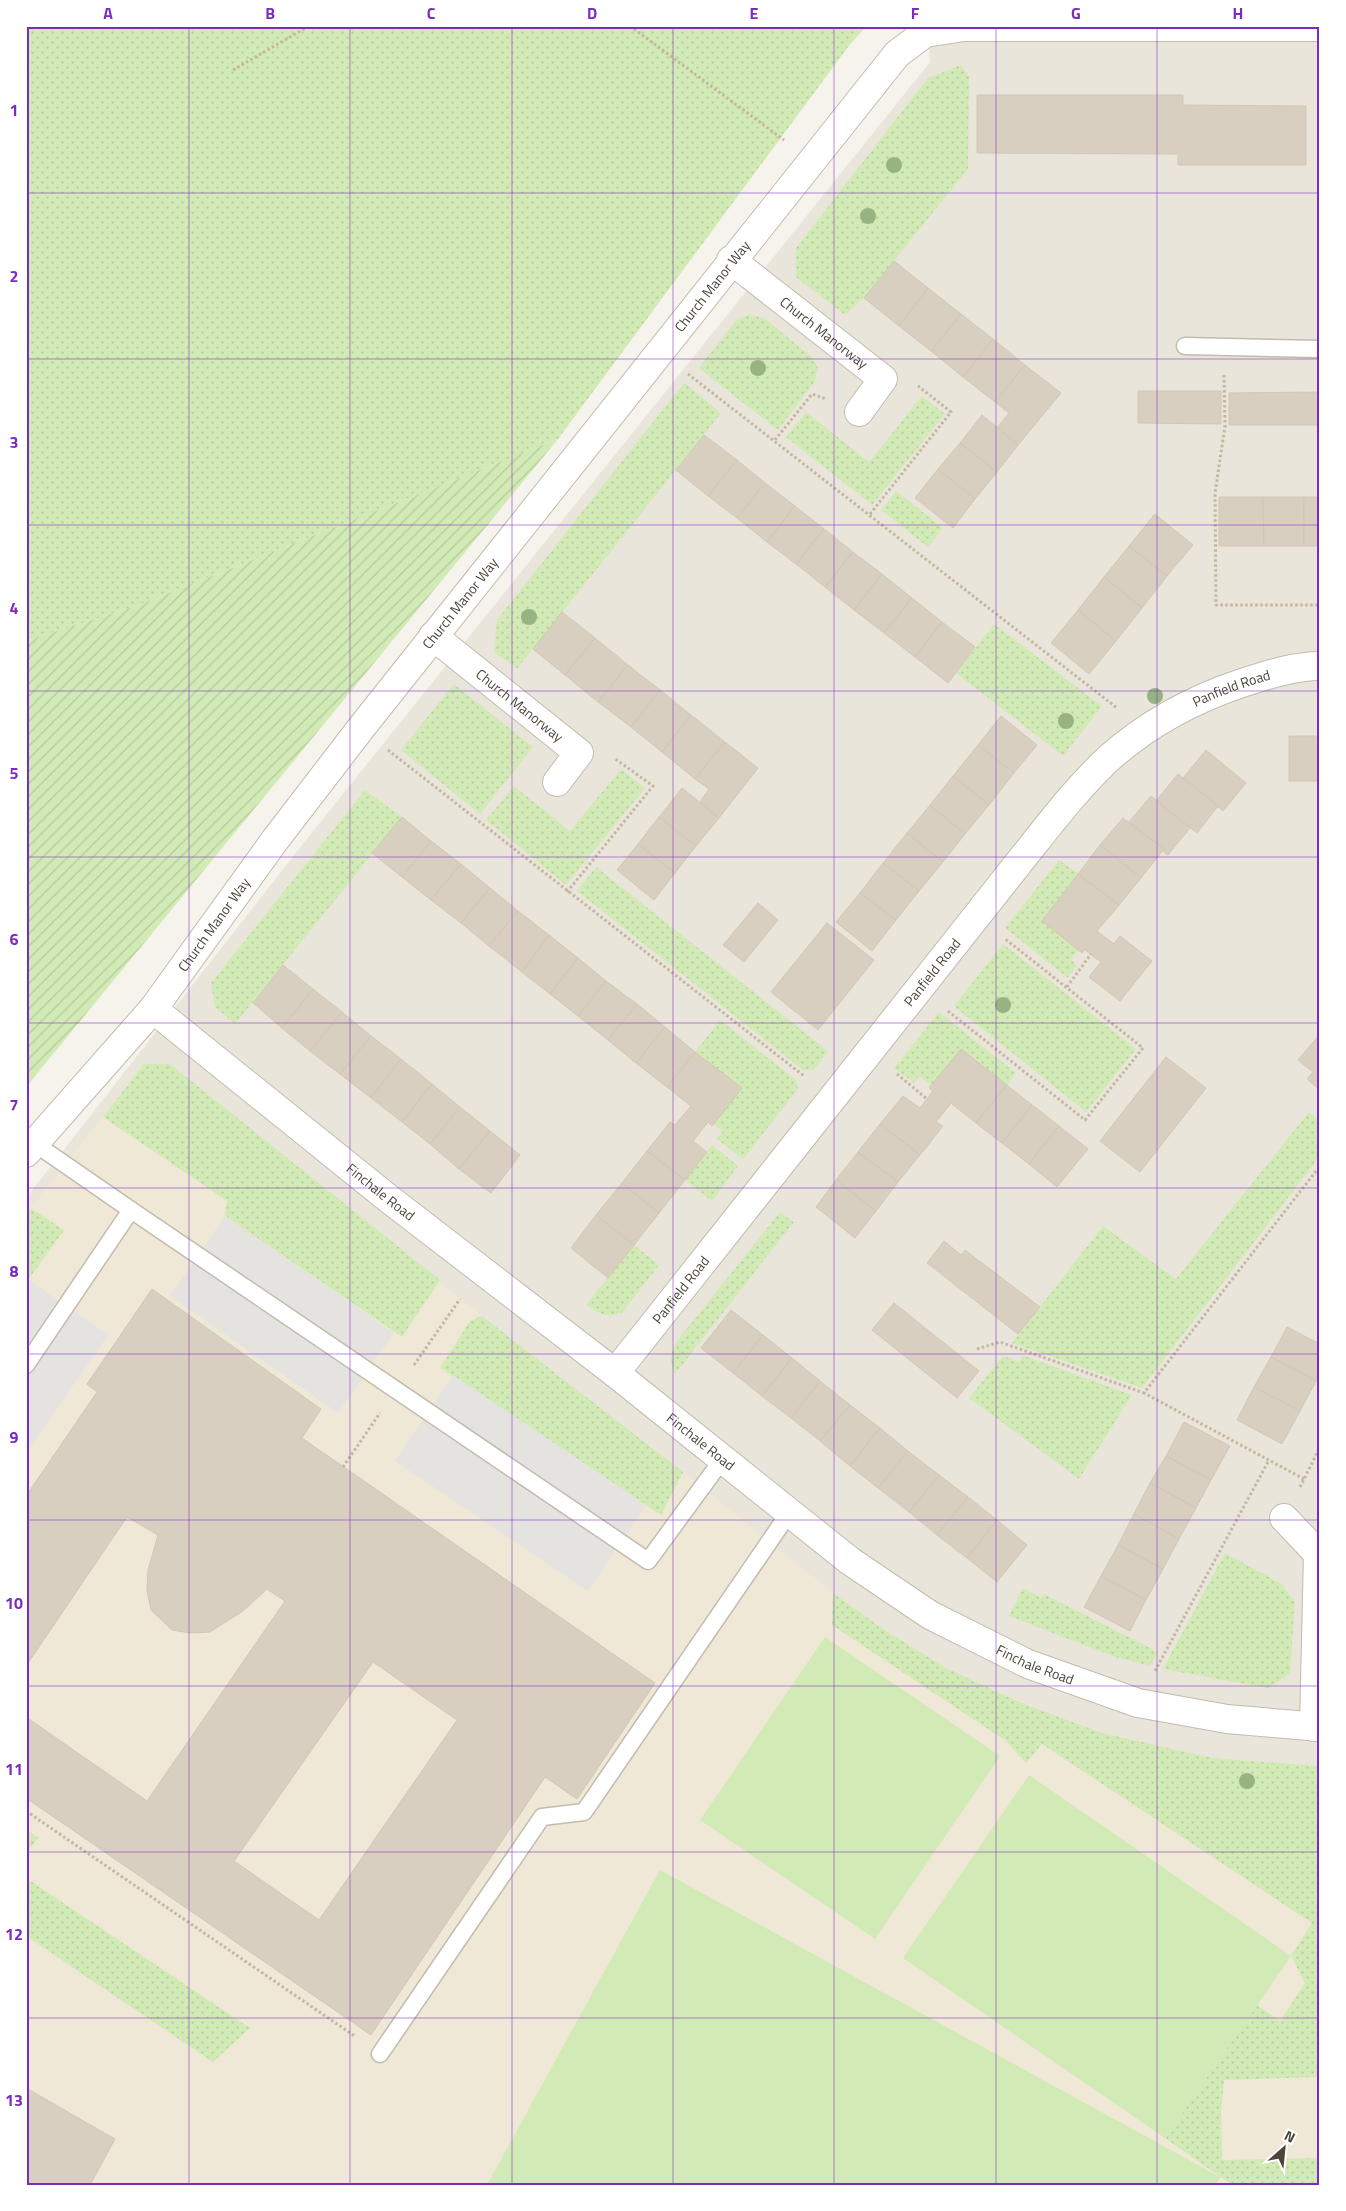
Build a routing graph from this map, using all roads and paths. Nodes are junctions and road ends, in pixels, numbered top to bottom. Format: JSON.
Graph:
{"nodes":[{"id":1,"x":309,"y":26,"type":"edge"},
{"id":2,"x":630,"y":26,"type":"edge"},
{"id":3,"x":1320,"y":28,"type":"edge"},
{"id":4,"x":233,"y":70,"type":"dead end"},
{"id":5,"x":807,"y":165,"type":"junction"},
{"id":6,"x":731,"y":260,"type":"junction"},
{"id":7,"x":1186,"y":346,"type":"dead end"},
{"id":8,"x":1224,"y":347,"type":"junction"},
{"id":9,"x":1320,"y":349,"type":"edge"},
{"id":10,"x":660,"y":352,"type":"junction"},
{"id":11,"x":883,"y":379,"type":"junction"},
{"id":12,"x":859,"y":412,"type":"joint"},
{"id":13,"x":775,"y":440,"type":"junction"},
{"id":14,"x":870,"y":514,"type":"junction"},
{"id":15,"x":1320,"y":604,"type":"edge"},
{"id":16,"x":432,"y":636,"type":"junction"},
{"id":17,"x":1320,"y":666,"type":"edge"},
{"id":18,"x":361,"y":728,"type":"junction"},
{"id":19,"x":1146,"y":731,"type":"junction"},
{"id":20,"x":579,"y":753,"type":"junction"},
{"id":21,"x":557,"y":782,"type":"dead end"},
{"id":22,"x":567,"y":892,"type":"junction"},
{"id":23,"x":977,"y":916,"type":"junction"},
{"id":24,"x":1091,"y":954,"type":"dead end"},
{"id":25,"x":920,"y":988,"type":"junction"},
{"id":26,"x":1067,"y":988,"type":"junction"},
{"id":27,"x":153,"y":1009,"type":"junction"},
{"id":28,"x":832,"y":1098,"type":"junction"},
{"id":29,"x":30,"y":1148,"type":"edge"},
{"id":30,"x":1320,"y":1166,"type":"edge"},
{"id":31,"x":132,"y":1210,"type":"junction"},
{"id":32,"x":977,"y":1349,"type":"dead end"},
{"id":33,"x":26,"y":1365,"type":"edge"},
{"id":34,"x":615,"y":1373,"type":"junction"},
{"id":35,"x":1144,"y":1393,"type":"junction"},
{"id":36,"x":1320,"y":1447,"type":"edge"},
{"id":37,"x":722,"y":1460,"type":"junction"},
{"id":38,"x":1269,"y":1460,"type":"junction"},
{"id":39,"x":1304,"y":1479,"type":"junction"},
{"id":40,"x":789,"y":1513,"type":"junction"},
{"id":41,"x":1284,"y":1518,"type":"joint"},
{"id":42,"x":1138,"y":1703,"type":"junction"},
{"id":43,"x":1317,"y":1727,"type":"edge"},
{"id":44,"x":26,"y":1811,"type":"edge"},
{"id":45,"x":380,"y":2054,"type":"joint"}],
"edges":[{"from":1,"to":4,"type":"path"},
{"from":2,"to":5,"type":"path"},
{"from":3,"to":5,"type":"street","name":"Church Manor Way"},
{"from":5,"to":6,"type":"street","name":"Church Manor Way"},
{"from":6,"to":10,"type":"street","name":"Church Manor Way"},
{"from":6,"to":11,"type":"street","name":"Church Manorway"},
{"from":7,"to":8,"type":"lane"},
{"from":8,"to":9,"type":"lane"},
{"from":8,"to":15,"type":"path"},
{"from":10,"to":13,"type":"path"},
{"from":10,"to":16,"type":"street","name":"Church Manor Way"},
{"from":11,"to":12,"type":"street"},
{"from":11,"to":14,"type":"path"},
{"from":12,"to":13,"type":"path"},
{"from":13,"to":14,"type":"path"},
{"from":14,"to":19,"type":"path"},
{"from":16,"to":18,"type":"street","name":"Church Manor Way"},
{"from":16,"to":20,"type":"street","name":"Church Manorway"},
{"from":17,"to":19,"type":"street","name":"Panfield Road"},
{"from":18,"to":22,"type":"path"},
{"from":18,"to":27,"type":"street","name":"Church Manor Way"},
{"from":19,"to":23,"type":"street","name":"Panfield Road"},
{"from":20,"to":21,"type":"street"},
{"from":20,"to":22,"type":"path"},
{"from":22,"to":28,"type":"path"},
{"from":23,"to":25,"type":"street","name":"Panfield Road"},
{"from":23,"to":26,"type":"path"},
{"from":24,"to":26,"type":"path"},
{"from":25,"to":26,"type":"path"},
{"from":25,"to":28,"type":"street","name":"Panfield Road"},
{"from":27,"to":29,"type":"street","name":"Church Manor Way"},
{"from":27,"to":34,"type":"street","name":"Finchale Road"},
{"from":28,"to":34,"type":"street","name":"Panfield Road"},
{"from":29,"to":31,"type":"lane"},
{"from":30,"to":35,"type":"path"},
{"from":31,"to":33,"type":"lane"},
{"from":31,"to":37,"type":"lane"},
{"from":32,"to":35,"type":"path"},
{"from":34,"to":37,"type":"street","name":"Finchale Road"},
{"from":35,"to":38,"type":"path"},
{"from":36,"to":39,"type":"path"},
{"from":37,"to":40,"type":"street","name":"Finchale Road"},
{"from":38,"to":39,"type":"path"},
{"from":38,"to":42,"type":"path"},
{"from":39,"to":41,"type":"path"},
{"from":40,"to":42,"type":"street","name":"Finchale Road"},
{"from":40,"to":45,"type":"lane"},
{"from":41,"to":43,"type":"street"},
{"from":42,"to":43,"type":"street","name":"Finchale Road"},
{"from":44,"to":45,"type":"path"}]}
